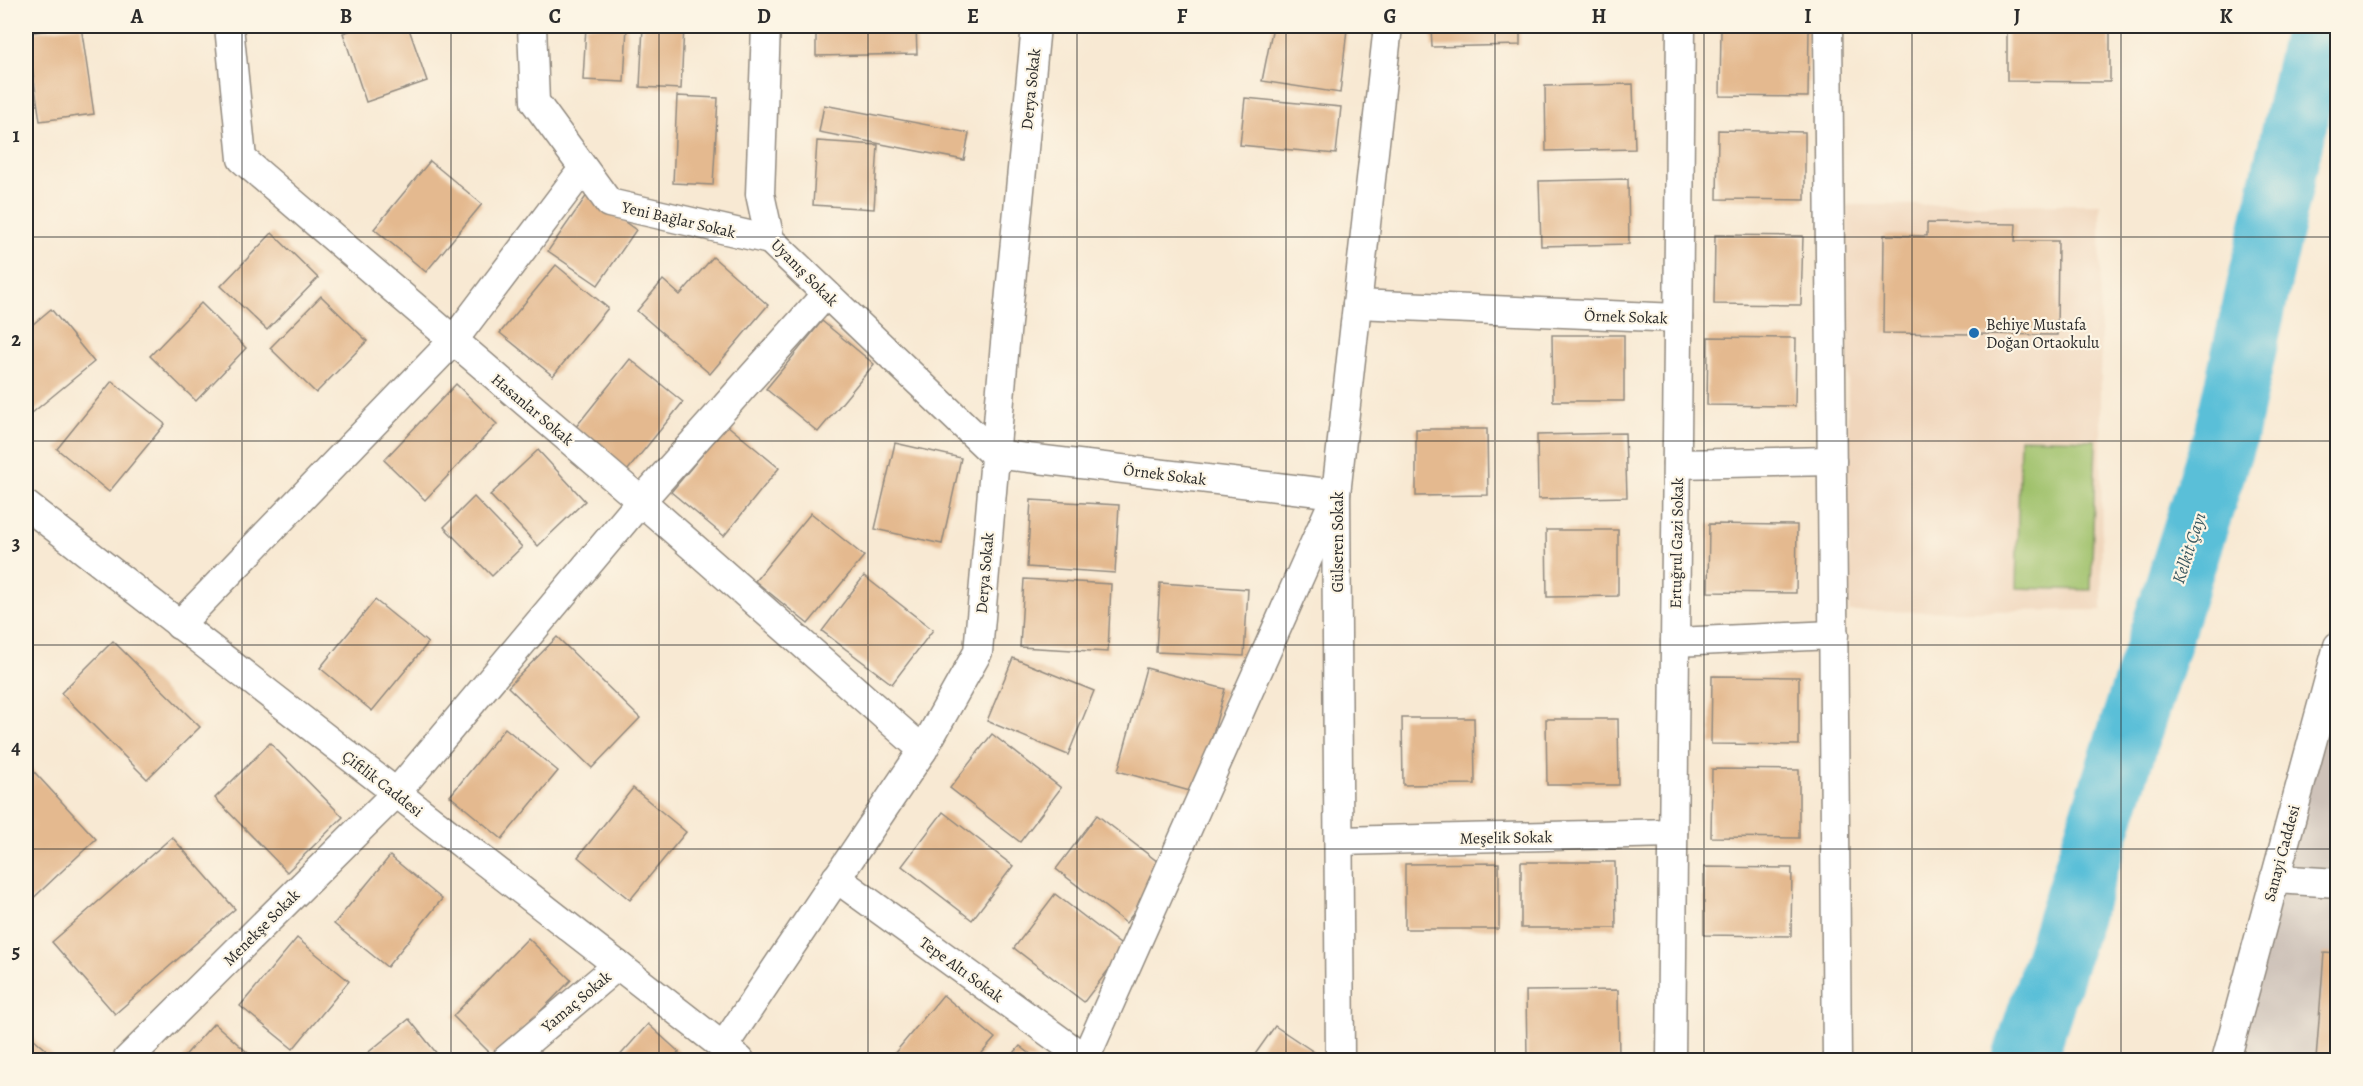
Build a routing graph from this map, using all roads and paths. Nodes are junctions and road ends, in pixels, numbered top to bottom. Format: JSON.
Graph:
{"nodes":[{"id":1,"x":229,"y":26,"type":"edge"},
{"id":2,"x":532,"y":26,"type":"edge"},
{"id":3,"x":766,"y":26,"type":"edge"},
{"id":4,"x":1036,"y":26,"type":"edge"},
{"id":5,"x":1388,"y":26,"type":"edge"},
{"id":6,"x":1681,"y":26,"type":"edge"},
{"id":7,"x":1828,"y":26,"type":"edge"},
{"id":8,"x":584,"y":169,"type":"junction"},
{"id":9,"x":770,"y":240,"type":"junction"},
{"id":10,"x":826,"y":294,"type":"junction"},
{"id":11,"x":1357,"y":304,"type":"junction"},
{"id":12,"x":1678,"y":318,"type":"junction"},
{"id":13,"x":453,"y":341,"type":"junction"},
{"id":14,"x":994,"y":454,"type":"junction"},
{"id":15,"x":1832,"y":461,"type":"junction"},
{"id":16,"x":1677,"y":464,"type":"junction"},
{"id":17,"x":1336,"y":494,"type":"junction"},
{"id":18,"x":641,"y":501,"type":"junction"},
{"id":19,"x":26,"y":505,"type":"edge"},
{"id":20,"x":179,"y":625,"type":"junction"},
{"id":21,"x":1834,"y":635,"type":"junction"},
{"id":22,"x":1675,"y":642,"type":"junction"},
{"id":23,"x":2337,"y":646,"type":"edge"},
{"id":24,"x":923,"y":750,"type":"junction"},
{"id":25,"x":396,"y":793,"type":"junction"},
{"id":26,"x":1673,"y":833,"type":"junction"},
{"id":27,"x":1339,"y":841,"type":"junction"},
{"id":28,"x":836,"y":878,"type":"junction"},
{"id":29,"x":2274,"y":879,"type":"junction"},
{"id":30,"x":2337,"y":883,"type":"edge"},
{"id":31,"x":618,"y":965,"type":"junction"},
{"id":32,"x":732,"y":1054,"type":"edge"},
{"id":33,"x":127,"y":1060,"type":"edge"},
{"id":34,"x":506,"y":1060,"type":"edge"},
{"id":35,"x":1086,"y":1060,"type":"edge"},
{"id":36,"x":1340,"y":1060,"type":"edge"},
{"id":37,"x":1671,"y":1060,"type":"edge"},
{"id":38,"x":1837,"y":1060,"type":"edge"},
{"id":39,"x":2226,"y":1060,"type":"edge"}],
"edges":[{"from":1,"to":13,"type":"street","name":"Hasanlar Sokak"},
{"from":2,"to":8,"type":"street","name":"Yeni Bağlar Sokak"},
{"from":3,"to":9,"type":"street","name":"Uyanış Sokak"},
{"from":4,"to":14,"type":"street","name":"Derya Sokak"},
{"from":5,"to":11,"type":"street","name":"Gülseren Sokak"},
{"from":6,"to":12,"type":"street","name":"Ertuğrul Gazi Sokak"},
{"from":7,"to":15,"type":"street"},
{"from":8,"to":9,"type":"street","name":"Yeni Bağlar Sokak"},
{"from":8,"to":13,"type":"street"},
{"from":9,"to":10,"type":"street","name":"Uyanış Sokak"},
{"from":10,"to":14,"type":"street","name":"Uyanış Sokak"},
{"from":10,"to":18,"type":"street","name":"Menekşe Sokak"},
{"from":11,"to":12,"type":"street","name":"Örnek Sokak"},
{"from":11,"to":17,"type":"street","name":"Gülseren Sokak"},
{"from":12,"to":16,"type":"street","name":"Ertuğrul Gazi Sokak"},
{"from":13,"to":18,"type":"street","name":"Hasanlar Sokak"},
{"from":13,"to":20,"type":"street"},
{"from":14,"to":17,"type":"street","name":"Örnek Sokak"},
{"from":14,"to":24,"type":"street","name":"Derya Sokak"},
{"from":15,"to":16,"type":"street"},
{"from":15,"to":21,"type":"street"},
{"from":16,"to":22,"type":"street","name":"Ertuğrul Gazi Sokak"},
{"from":17,"to":27,"type":"street","name":"Gülseren Sokak"},
{"from":17,"to":35,"type":"street"},
{"from":18,"to":24,"type":"street","name":"Hasanlar Sokak"},
{"from":18,"to":25,"type":"street","name":"Menekşe Sokak"},
{"from":19,"to":20,"type":"street","name":"Çiftlik Caddesi"},
{"from":20,"to":25,"type":"street","name":"Çiftlik Caddesi"},
{"from":21,"to":22,"type":"street"},
{"from":21,"to":38,"type":"street"},
{"from":22,"to":26,"type":"street","name":"Ertuğrul Gazi Sokak"},
{"from":23,"to":29,"type":"street","name":"Sanayi Caddesi"},
{"from":24,"to":28,"type":"street","name":"Derya Sokak"},
{"from":25,"to":31,"type":"street","name":"Çiftlik Caddesi"},
{"from":25,"to":33,"type":"street","name":"Menekşe Sokak"},
{"from":26,"to":27,"type":"street","name":"Meşelik Sokak"},
{"from":26,"to":37,"type":"street","name":"Ertuğrul Gazi Sokak"},
{"from":27,"to":36,"type":"street","name":"Gülseren Sokak"},
{"from":28,"to":32,"type":"street","name":"Derya Sokak"},
{"from":28,"to":35,"type":"street","name":"Tepe Altı Sokak"},
{"from":29,"to":30,"type":"street"},
{"from":29,"to":39,"type":"street","name":"Sanayi Caddesi"},
{"from":31,"to":32,"type":"street","name":"Çiftlik Caddesi"},
{"from":31,"to":34,"type":"street","name":"Yamaç Sokak"}]}
